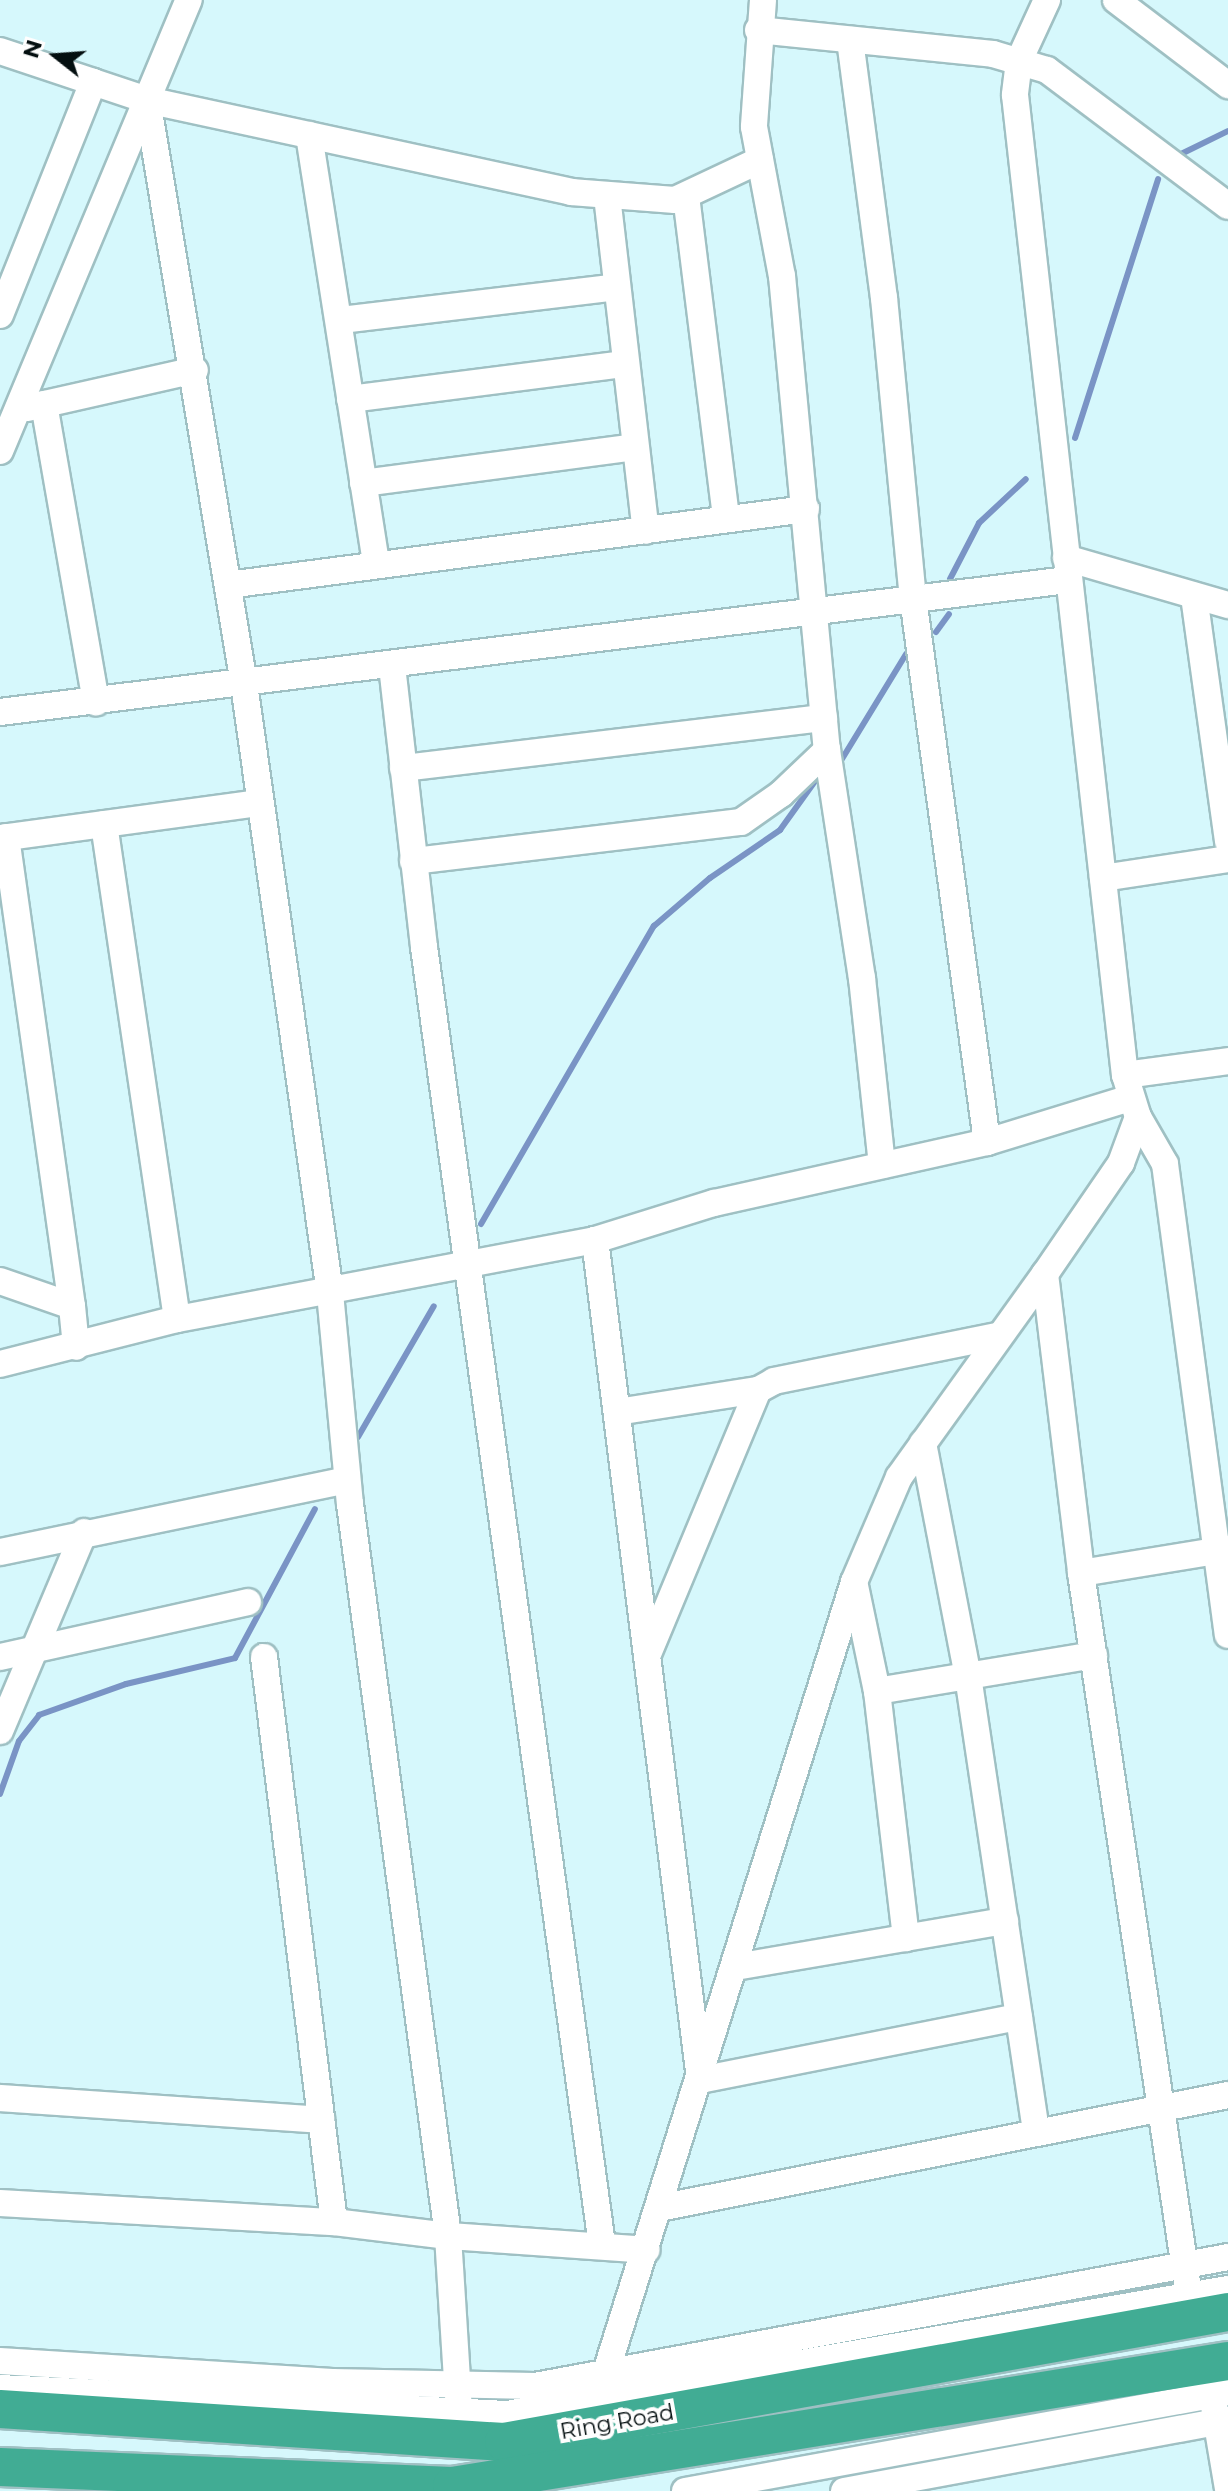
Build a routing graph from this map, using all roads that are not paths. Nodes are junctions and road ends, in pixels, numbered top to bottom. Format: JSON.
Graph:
{"nodes":[{"id":1,"x":189,"y":0,"type":"edge"},
{"id":2,"x":763,"y":0,"type":"edge"},
{"id":3,"x":1047,"y":0,"type":"edge"},
{"id":4,"x":1116,"y":0,"type":"edge"},
{"id":5,"x":758,"y":30,"type":"junction"},
{"id":6,"x":850,"y":40,"type":"junction"},
{"id":7,"x":0,"y":51,"type":"edge"},
{"id":8,"x":1019,"y":61,"type":"junction"},
{"id":9,"x":93,"y":82,"type":"junction"},
{"id":10,"x":1228,"y":85,"type":"edge"},
{"id":11,"x":147,"y":100,"type":"junction"},
{"id":12,"x":309,"y":135,"type":"junction"},
{"id":13,"x":760,"y":160,"type":"junction"},
{"id":14,"x":607,"y":196,"type":"junction"},
{"id":15,"x":686,"y":196,"type":"junction"},
{"id":16,"x":1228,"y":206,"type":"edge"},
{"id":17,"x":617,"y":287,"type":"junction"},
{"id":18,"x":0,"y":315,"type":"edge"},
{"id":19,"x":341,"y":320,"type":"junction"},
{"id":20,"x":625,"y":364,"type":"junction"},
{"id":21,"x":195,"y":370,"type":"junction"},
{"id":22,"x":350,"y":399,"type":"junction"},
{"id":23,"x":44,"y":404,"type":"junction"},
{"id":24,"x":17,"y":410,"type":"junction"},
{"id":25,"x":635,"y":447,"type":"junction"},
{"id":26,"x":0,"y":451,"type":"edge"},
{"id":27,"x":363,"y":483,"type":"junction"},
{"id":28,"x":806,"y":509,"type":"junction"},
{"id":29,"x":726,"y":519,"type":"junction"},
{"id":30,"x":646,"y":531,"type":"junction"},
{"id":31,"x":376,"y":565,"type":"junction"},
{"id":32,"x":1067,"y":569,"type":"junction"},
{"id":33,"x":228,"y":585,"type":"junction"},
{"id":34,"x":1194,"y":596,"type":"junction"},
{"id":35,"x":913,"y":598,"type":"junction"},
{"id":36,"x":1228,"y":605,"type":"edge"},
{"id":37,"x":818,"y":614,"type":"junction"},
{"id":38,"x":392,"y":666,"type":"junction"},
{"id":39,"x":244,"y":684,"type":"junction"},
{"id":40,"x":96,"y":702,"type":"junction"},
{"id":41,"x":1219,"y":709,"type":"edge"},
{"id":42,"x":0,"y":712,"type":"edge"},
{"id":43,"x":824,"y":718,"type":"junction"},
{"id":44,"x":827,"y":750,"type":"junction"},
{"id":45,"x":403,"y":768,"type":"junction"},
{"id":46,"x":260,"y":803,"type":"junction"},
{"id":47,"x":104,"y":824,"type":"junction"},
{"id":48,"x":3,"y":837,"type":"edge"},
{"id":49,"x":1228,"y":842,"type":"edge"},
{"id":50,"x":1228,"y":859,"type":"edge"},
{"id":51,"x":413,"y":861,"type":"junction"},
{"id":52,"x":1103,"y":878,"type":"junction"},
{"id":53,"x":1228,"y":1061,"type":"edge"},
{"id":54,"x":1131,"y":1097,"type":"junction"},
{"id":55,"x":987,"y":1142,"type":"junction"},
{"id":56,"x":882,"y":1165,"type":"junction"},
{"id":57,"x":595,"y":1240,"type":"junction"},
{"id":58,"x":468,"y":1261,"type":"junction"},
{"id":59,"x":1045,"y":1274,"type":"junction"},
{"id":60,"x":0,"y":1281,"type":"edge"},
{"id":61,"x":330,"y":1293,"type":"junction"},
{"id":62,"x":72,"y":1306,"type":"junction"},
{"id":63,"x":177,"y":1319,"type":"junction"},
{"id":64,"x":998,"y":1336,"type":"junction"},
{"id":65,"x":76,"y":1347,"type":"junction"},
{"id":66,"x":0,"y":1364,"type":"edge"},
{"id":67,"x":758,"y":1390,"type":"junction"},
{"id":68,"x":617,"y":1412,"type":"junction"},
{"id":69,"x":923,"y":1443,"type":"junction"},
{"id":70,"x":347,"y":1480,"type":"junction"},
{"id":71,"x":84,"y":1532,"type":"junction"},
{"id":72,"x":1222,"y":1550,"type":"edge"},
{"id":73,"x":0,"y":1552,"type":"edge"},
{"id":74,"x":1081,"y":1573,"type":"junction"},
{"id":75,"x":854,"y":1582,"type":"junction"},
{"id":76,"x":248,"y":1602,"type":"dead end"},
{"id":77,"x":1228,"y":1635,"type":"edge"},
{"id":78,"x":33,"y":1650,"type":"junction"},
{"id":79,"x":1094,"y":1655,"type":"junction"},
{"id":80,"x":0,"y":1657,"type":"edge"},
{"id":81,"x":264,"y":1657,"type":"dead end"},
{"id":82,"x":647,"y":1657,"type":"junction"},
{"id":83,"x":968,"y":1676,"type":"junction"},
{"id":84,"x":877,"y":1691,"type":"junction"},
{"id":85,"x":0,"y":1731,"type":"edge"},
{"id":86,"x":1005,"y":1921,"type":"junction"},
{"id":87,"x":906,"y":1938,"type":"junction"},
{"id":88,"x":735,"y":1967,"type":"junction"},
{"id":89,"x":1019,"y":2017,"type":"junction"},
{"id":90,"x":700,"y":2080,"type":"junction"},
{"id":91,"x":1228,"y":2095,"type":"edge"},
{"id":92,"x":0,"y":2098,"type":"edge"},
{"id":93,"x":1162,"y":2107,"type":"junction"},
{"id":94,"x":321,"y":2120,"type":"junction"},
{"id":95,"x":1036,"y":2132,"type":"junction"},
{"id":96,"x":0,"y":2203,"type":"edge"},
{"id":97,"x":659,"y":2208,"type":"junction"},
{"id":98,"x":334,"y":2222,"type":"junction"},
{"id":99,"x":448,"y":2236,"type":"junction"},
{"id":100,"x":602,"y":2244,"type":"junction"},
{"id":101,"x":647,"y":2250,"type":"junction"},
{"id":102,"x":1228,"y":2257,"type":"edge"},
{"id":103,"x":1186,"y":2265,"type":"junction"},
{"id":104,"x":1228,"y":2289,"type":"edge"},
{"id":105,"x":1189,"y":2296,"type":"junction"},
{"id":106,"x":1228,"y":2312,"type":"edge"},
{"id":107,"x":0,"y":2361,"type":"edge"},
{"id":108,"x":606,"y":2372,"type":"junction"},
{"id":109,"x":1219,"y":2378,"type":"edge"},
{"id":110,"x":458,"y":2386,"type":"junction"},
{"id":111,"x":0,"y":2388,"type":"edge"},
{"id":112,"x":0,"y":2409,"type":"edge"},
{"id":113,"x":459,"y":2413,"type":"junction"},
{"id":114,"x":1222,"y":2421,"type":"edge"},
{"id":115,"x":0,"y":2467,"type":"edge"},
{"id":116,"x":223,"y":2484,"type":"edge"},
{"id":117,"x":452,"y":2489,"type":"edge"},
{"id":118,"x":1228,"y":2489,"type":"edge"},
{"id":119,"x":685,"y":2491,"type":"edge"},
{"id":120,"x":844,"y":2491,"type":"edge"}],
"edges":[{"from":1,"to":11,"type":"street"},
{"from":2,"to":5,"type":"street"},
{"from":3,"to":8,"type":"street"},
{"from":4,"to":10,"type":"street"},
{"from":5,"to":6,"type":"street"},
{"from":5,"to":13,"type":"street"},
{"from":6,"to":8,"type":"street"},
{"from":6,"to":35,"type":"street"},
{"from":7,"to":9,"type":"street"},
{"from":8,"to":16,"type":"street"},
{"from":8,"to":32,"type":"street"},
{"from":9,"to":11,"type":"street"},
{"from":9,"to":18,"type":"street"},
{"from":11,"to":12,"type":"street"},
{"from":11,"to":21,"type":"street"},
{"from":11,"to":24,"type":"street"},
{"from":12,"to":14,"type":"street"},
{"from":12,"to":19,"type":"street"},
{"from":13,"to":15,"type":"street"},
{"from":13,"to":28,"type":"street"},
{"from":14,"to":15,"type":"street"},
{"from":14,"to":17,"type":"street"},
{"from":15,"to":29,"type":"street"},
{"from":17,"to":19,"type":"street"},
{"from":17,"to":20,"type":"street"},
{"from":19,"to":22,"type":"street"},
{"from":20,"to":22,"type":"street"},
{"from":20,"to":25,"type":"street"},
{"from":21,"to":23,"type":"street"},
{"from":21,"to":33,"type":"street"},
{"from":22,"to":27,"type":"street"},
{"from":23,"to":24,"type":"street"},
{"from":23,"to":40,"type":"street"},
{"from":24,"to":26,"type":"street"},
{"from":25,"to":27,"type":"street"},
{"from":25,"to":30,"type":"street"},
{"from":27,"to":31,"type":"street"},
{"from":28,"to":29,"type":"street"},
{"from":28,"to":37,"type":"street"},
{"from":29,"to":30,"type":"street"},
{"from":30,"to":31,"type":"street"},
{"from":31,"to":33,"type":"street"},
{"from":32,"to":34,"type":"street"},
{"from":32,"to":35,"type":"street"},
{"from":32,"to":52,"type":"street"},
{"from":33,"to":39,"type":"street"},
{"from":34,"to":36,"type":"street"},
{"from":34,"to":41,"type":"street"},
{"from":35,"to":37,"type":"street"},
{"from":35,"to":55,"type":"street"},
{"from":37,"to":38,"type":"street"},
{"from":37,"to":43,"type":"street"},
{"from":38,"to":39,"type":"street"},
{"from":38,"to":45,"type":"street"},
{"from":39,"to":40,"type":"street"},
{"from":39,"to":46,"type":"street"},
{"from":40,"to":42,"type":"street"},
{"from":41,"to":49,"type":"street"},
{"from":43,"to":44,"type":"street"},
{"from":43,"to":45,"type":"street"},
{"from":44,"to":51,"type":"street"},
{"from":44,"to":56,"type":"street"},
{"from":45,"to":51,"type":"street"},
{"from":46,"to":47,"type":"street"},
{"from":46,"to":61,"type":"street"},
{"from":47,"to":48,"type":"street"},
{"from":47,"to":63,"type":"street"},
{"from":48,"to":62,"type":"street"},
{"from":50,"to":52,"type":"street"},
{"from":51,"to":58,"type":"street"},
{"from":52,"to":54,"type":"street"},
{"from":53,"to":54,"type":"street"},
{"from":54,"to":55,"type":"street"},
{"from":54,"to":59,"type":"street"},
{"from":54,"to":72,"type":"street"},
{"from":55,"to":56,"type":"street"},
{"from":56,"to":57,"type":"street"},
{"from":57,"to":58,"type":"street"},
{"from":57,"to":68,"type":"street"},
{"from":58,"to":61,"type":"street"},
{"from":58,"to":100,"type":"street"},
{"from":59,"to":64,"type":"street"},
{"from":59,"to":74,"type":"street"},
{"from":60,"to":62,"type":"street"},
{"from":61,"to":63,"type":"street"},
{"from":61,"to":70,"type":"street"},
{"from":62,"to":65,"type":"street"},
{"from":63,"to":65,"type":"street"},
{"from":64,"to":67,"type":"street"},
{"from":64,"to":69,"type":"street"},
{"from":65,"to":66,"type":"street"},
{"from":67,"to":68,"type":"street"},
{"from":67,"to":82,"type":"street"},
{"from":68,"to":82,"type":"street"},
{"from":69,"to":75,"type":"street"},
{"from":69,"to":83,"type":"street"},
{"from":70,"to":71,"type":"street"},
{"from":70,"to":99,"type":"street"},
{"from":71,"to":73,"type":"street"},
{"from":71,"to":78,"type":"street"},
{"from":72,"to":74,"type":"street"},
{"from":72,"to":77,"type":"street"},
{"from":74,"to":79,"type":"street"},
{"from":75,"to":84,"type":"street"},
{"from":75,"to":88,"type":"street"},
{"from":76,"to":78,"type":"street"},
{"from":78,"to":80,"type":"street"},
{"from":78,"to":85,"type":"street"},
{"from":79,"to":83,"type":"street"},
{"from":79,"to":93,"type":"street"},
{"from":81,"to":94,"type":"street"},
{"from":82,"to":90,"type":"street"},
{"from":83,"to":84,"type":"street"},
{"from":83,"to":86,"type":"street"},
{"from":84,"to":87,"type":"street"},
{"from":86,"to":87,"type":"street"},
{"from":86,"to":89,"type":"street"},
{"from":87,"to":88,"type":"street"},
{"from":88,"to":90,"type":"street"},
{"from":89,"to":90,"type":"street"},
{"from":89,"to":95,"type":"street"},
{"from":90,"to":97,"type":"street"},
{"from":91,"to":93,"type":"street"},
{"from":92,"to":94,"type":"street"},
{"from":93,"to":95,"type":"street"},
{"from":93,"to":103,"type":"street"},
{"from":94,"to":98,"type":"street"},
{"from":95,"to":97,"type":"street"},
{"from":96,"to":98,"type":"street"},
{"from":97,"to":101,"type":"street"},
{"from":98,"to":99,"type":"street"},
{"from":99,"to":100,"type":"street"},
{"from":99,"to":110,"type":"street"},
{"from":100,"to":101,"type":"street"},
{"from":101,"to":108,"type":"street"},
{"from":102,"to":103,"type":"street"},
{"from":103,"to":105,"type":"street"},
{"from":103,"to":108,"type":"street"},
{"from":104,"to":105,"type":"street"},
{"from":105,"to":113,"type":"street"},
{"from":106,"to":112,"type":"highway","name":"Ring Road"},
{"from":107,"to":110,"type":"street"},
{"from":108,"to":110,"type":"street"},
{"from":109,"to":114,"type":"street"},
{"from":109,"to":117,"type":"highway","name":"Ring Road"},
{"from":109,"to":119,"type":"street"},
{"from":110,"to":113,"type":"street"},
{"from":111,"to":113,"type":"street"},
{"from":114,"to":118,"type":"street"},
{"from":114,"to":120,"type":"street"},
{"from":115,"to":116,"type":"highway","name":"Ring Road"},
{"from":116,"to":117,"type":"highway","name":"Ring Road"}]}
